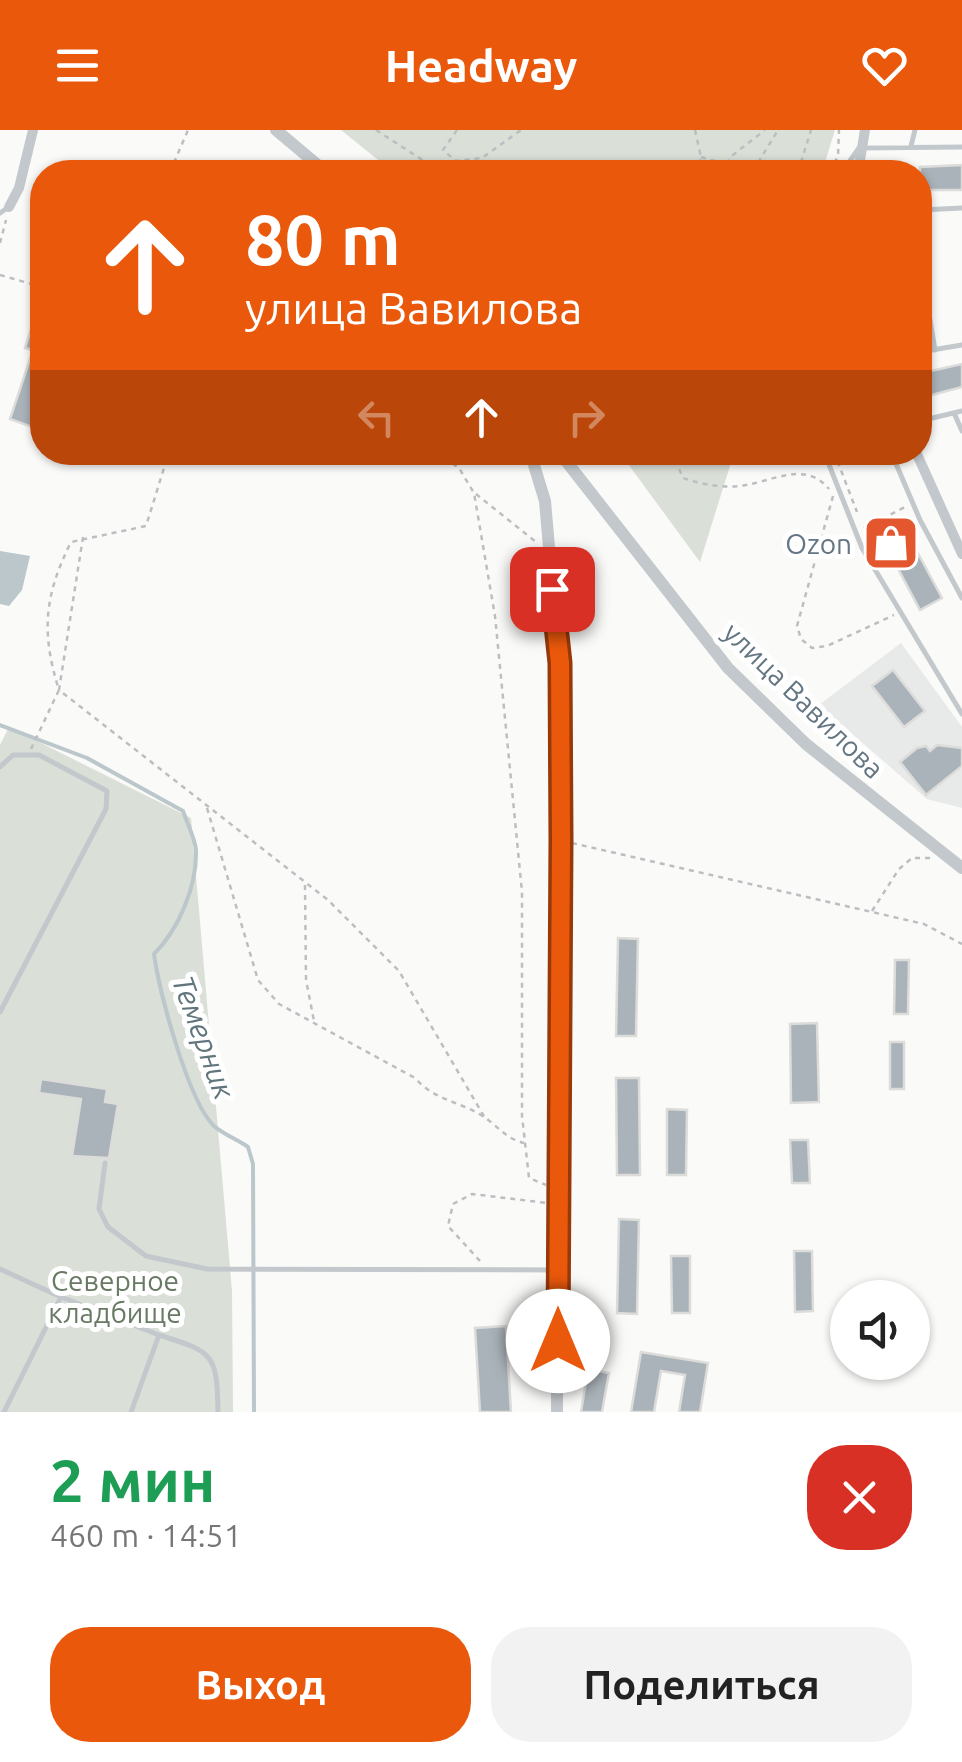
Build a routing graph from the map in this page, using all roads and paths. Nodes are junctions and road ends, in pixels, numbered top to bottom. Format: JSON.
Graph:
{"nodes":[{"id":1,"x":33,"y":130,"type":"edge"},
{"id":2,"x":188,"y":130,"type":"edge"},
{"id":3,"x":276,"y":130,"type":"edge"},
{"id":4,"x":376,"y":130,"type":"edge"},
{"id":5,"x":457,"y":130,"type":"edge"},
{"id":6,"x":521,"y":130,"type":"edge"},
{"id":7,"x":695,"y":130,"type":"edge"},
{"id":8,"x":765,"y":130,"type":"edge"},
{"id":9,"x":778,"y":130,"type":"edge"},
{"id":10,"x":811,"y":130,"type":"edge"},
{"id":11,"x":840,"y":130,"type":"edge"},
{"id":12,"x":865,"y":130,"type":"edge"},
{"id":13,"x":915,"y":130,"type":"edge"},
{"id":14,"x":962,"y":147,"type":"edge"},
{"id":15,"x":860,"y":148,"type":"junction"},
{"id":16,"x":910,"y":148,"type":"junction"},
{"id":17,"x":701,"y":157,"type":"junction"},
{"id":18,"x":175,"y":160,"type":"edge"},
{"id":19,"x":312,"y":160,"type":"edge"},
{"id":20,"x":422,"y":160,"type":"edge"},
{"id":21,"x":455,"y":160,"type":"edge"},
{"id":22,"x":465,"y":160,"type":"edge"},
{"id":23,"x":700,"y":160,"type":"edge"},
{"id":24,"x":710,"y":160,"type":"edge"},
{"id":25,"x":732,"y":160,"type":"edge"},
{"id":26,"x":759,"y":160,"type":"edge"},
{"id":27,"x":802,"y":160,"type":"edge"},
{"id":28,"x":836,"y":160,"type":"edge"},
{"id":29,"x":851,"y":160,"type":"edge"},
{"id":30,"x":859,"y":160,"type":"edge"},
{"id":31,"x":962,"y":208,"type":"edge"},
{"id":32,"x":932,"y":209,"type":"edge"},
{"id":33,"x":4,"y":210,"type":"edge"},
{"id":34,"x":0,"y":243,"type":"edge"},
{"id":35,"x":0,"y":274,"type":"edge"},
{"id":36,"x":30,"y":283,"type":"edge"},
{"id":37,"x":932,"y":337,"type":"edge"},
{"id":38,"x":962,"y":345,"type":"edge"},
{"id":39,"x":934,"y":350,"type":"joint"},
{"id":40,"x":958,"y":412,"type":"edge"},
{"id":41,"x":932,"y":418,"type":"edge"},
{"id":42,"x":962,"y":431,"type":"edge"},
{"id":43,"x":165,"y":465,"type":"edge"},
{"id":44,"x":455,"y":465,"type":"edge"},
{"id":45,"x":534,"y":465,"type":"edge"},
{"id":46,"x":570,"y":465,"type":"edge"},
{"id":47,"x":677,"y":465,"type":"edge"},
{"id":48,"x":829,"y":465,"type":"edge"},
{"id":49,"x":839,"y":465,"type":"edge"},
{"id":50,"x":896,"y":465,"type":"edge"},
{"id":51,"x":922,"y":465,"type":"edge"},
{"id":52,"x":474,"y":493,"type":"junction"},
{"id":53,"x":912,"y":502,"type":"junction"},
{"id":54,"x":83,"y":536,"type":"junction"},
{"id":55,"x":960,"y":549,"type":"edge"},
{"id":56,"x":549,"y":552,"type":"junction"},
{"id":57,"x":962,"y":598,"type":"edge"},
{"id":58,"x":899,"y":613,"type":"junction"},
{"id":59,"x":59,"y":690,"type":"junction"},
{"id":60,"x":962,"y":714,"type":"edge"},
{"id":61,"x":28,"y":755,"type":"junction"},
{"id":62,"x":0,"y":767,"type":"edge"},
{"id":63,"x":206,"y":806,"type":"junction"},
{"id":64,"x":561,"y":840,"type":"junction"},
{"id":65,"x":949,"y":858,"type":"junction"},
{"id":66,"x":962,"y":868,"type":"edge"},
{"id":67,"x":305,"y":883,"type":"junction"},
{"id":68,"x":871,"y":912,"type":"junction"},
{"id":69,"x":962,"y":944,"type":"edge"},
{"id":70,"x":0,"y":1012,"type":"edge"},
{"id":71,"x":315,"y":1024,"type":"junction"},
{"id":72,"x":484,"y":1118,"type":"junction"},
{"id":73,"x":526,"y":1144,"type":"junction"},
{"id":74,"x":105,"y":1163,"type":"dead end"},
{"id":75,"x":559,"y":1190,"type":"junction"},
{"id":76,"x":558,"y":1205,"type":"junction"},
{"id":77,"x":0,"y":1269,"type":"edge"},
{"id":78,"x":488,"y":1270,"type":"junction"},
{"id":79,"x":558,"y":1270,"type":"junction"},
{"id":80,"x":60,"y":1297,"type":"junction"},
{"id":81,"x":159,"y":1335,"type":"junction"},
{"id":82,"x":4,"y":1412,"type":"edge"},
{"id":83,"x":131,"y":1412,"type":"edge"},
{"id":84,"x":218,"y":1412,"type":"edge"},
{"id":85,"x":557,"y":1412,"type":"edge"}],
"edges":[{"from":1,"to":33,"type":"street"},
{"from":2,"to":18,"type":"path"},
{"from":3,"to":19,"type":"street"},
{"from":4,"to":20,"type":"path"},
{"from":5,"to":21,"type":"path"},
{"from":6,"to":22,"type":"path"},
{"from":7,"to":17,"type":"path"},
{"from":8,"to":25,"type":"path"},
{"from":9,"to":26,"type":"path"},
{"from":10,"to":27,"type":"path"},
{"from":11,"to":28,"type":"path"},
{"from":12,"to":15,"type":"street"},
{"from":13,"to":16,"type":"lane"},
{"from":14,"to":16,"type":"lane"},
{"from":15,"to":16,"type":"lane"},
{"from":15,"to":29,"type":"lane"},
{"from":15,"to":30,"type":"street"},
{"from":17,"to":23,"type":"path"},
{"from":17,"to":24,"type":"path"},
{"from":31,"to":32,"type":"lane"},
{"from":33,"to":34,"type":"path"},
{"from":35,"to":36,"type":"path"},
{"from":37,"to":39,"type":"lane"},
{"from":38,"to":39,"type":"lane"},
{"from":40,"to":41,"type":"lane"},
{"from":40,"to":42,"type":"lane"},
{"from":43,"to":54,"type":"path"},
{"from":44,"to":52,"type":"path"},
{"from":45,"to":56,"type":"street"},
{"from":46,"to":65,"type":"street","name":"улица Вавилова"},
{"from":47,"to":58,"type":"path"},
{"from":48,"to":58,"type":"lane"},
{"from":49,"to":53,"type":"path"},
{"from":50,"to":53,"type":"lane"},
{"from":51,"to":55,"type":"street"},
{"from":52,"to":56,"type":"path"},
{"from":52,"to":73,"type":"path"},
{"from":53,"to":57,"type":"lane"},
{"from":54,"to":59,"type":"path"},
{"from":54,"to":59,"type":"path"},
{"from":56,"to":64,"type":"street"},
{"from":58,"to":60,"type":"lane"},
{"from":59,"to":61,"type":"path"},
{"from":59,"to":63,"type":"path"},
{"from":61,"to":62,"type":"lane"},
{"from":61,"to":70,"type":"lane"},
{"from":63,"to":67,"type":"path"},
{"from":63,"to":71,"type":"path"},
{"from":64,"to":68,"type":"path"},
{"from":64,"to":75,"type":"street"},
{"from":65,"to":66,"type":"street","name":"улица Вавилова"},
{"from":65,"to":68,"type":"path"},
{"from":67,"to":71,"type":"path"},
{"from":67,"to":72,"type":"path"},
{"from":68,"to":69,"type":"path"},
{"from":71,"to":72,"type":"path"},
{"from":72,"to":73,"type":"path"},
{"from":73,"to":75,"type":"path"},
{"from":74,"to":78,"type":"lane"},
{"from":75,"to":76,"type":"street"},
{"from":76,"to":78,"type":"path"},
{"from":76,"to":79,"type":"street"},
{"from":77,"to":80,"type":"lane"},
{"from":78,"to":79,"type":"lane"},
{"from":79,"to":85,"type":"street"},
{"from":80,"to":81,"type":"lane"},
{"from":80,"to":82,"type":"lane"},
{"from":81,"to":83,"type":"lane"},
{"from":81,"to":84,"type":"lane"}]}
